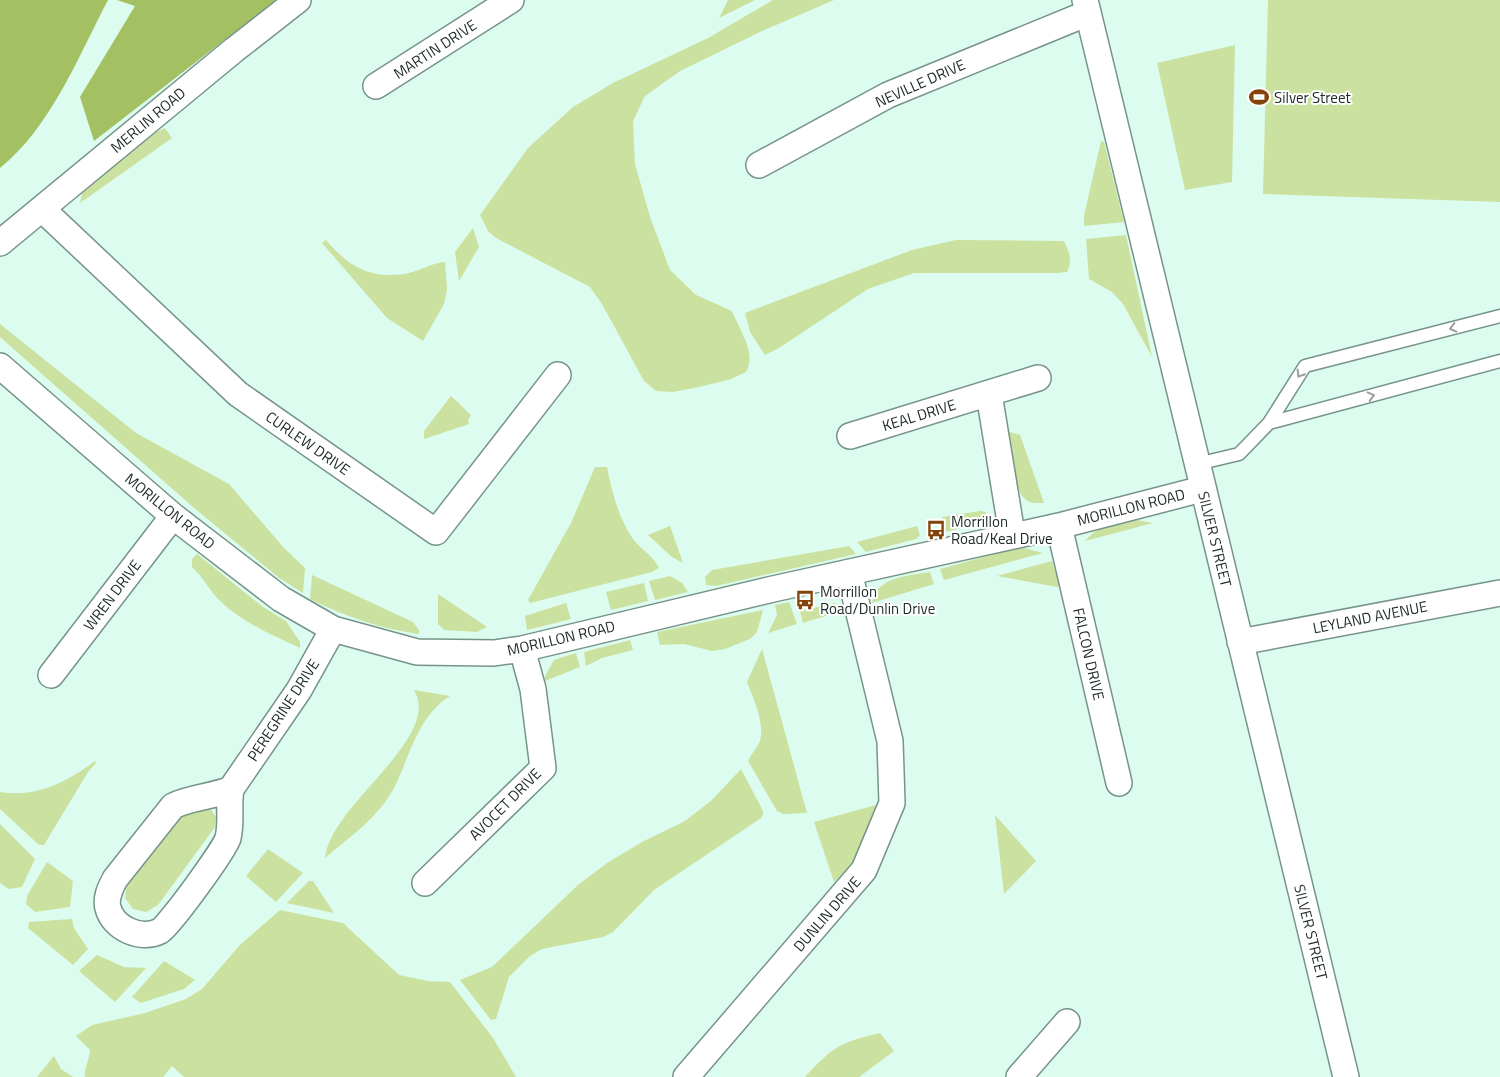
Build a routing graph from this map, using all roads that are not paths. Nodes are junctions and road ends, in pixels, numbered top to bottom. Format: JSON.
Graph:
{"nodes":[{"id":1,"x":298,"y":0,"type":"edge"},
{"id":2,"x":497,"y":4,"type":"edge"},
{"id":3,"x":1086,"y":6,"type":"edge"},
{"id":4,"x":376,"y":86,"type":"dead end"},
{"id":5,"x":759,"y":165,"type":"dead end"},
{"id":6,"x":42,"y":210,"type":"junction"},
{"id":7,"x":0,"y":243,"type":"edge"},
{"id":8,"x":1500,"y":316,"type":"edge"},
{"id":9,"x":1500,"y":361,"type":"edge"},
{"id":10,"x":0,"y":366,"type":"edge"},
{"id":11,"x":558,"y":375,"type":"dead end"},
{"id":12,"x":1038,"y":378,"type":"dead end"},
{"id":13,"x":989,"y":394,"type":"junction"},
{"id":14,"x":1269,"y":423,"type":"junction"},
{"id":15,"x":850,"y":436,"type":"dead end"},
{"id":16,"x":1196,"y":464,"type":"junction"},
{"id":17,"x":1202,"y":489,"type":"junction"},
{"id":18,"x":173,"y":516,"type":"junction"},
{"id":19,"x":1059,"y":526,"type":"junction"},
{"id":20,"x":1012,"y":534,"type":"junction"},
{"id":21,"x":849,"y":572,"type":"junction"},
{"id":22,"x":1500,"y":593,"type":"edge"},
{"id":23,"x":333,"y":629,"type":"junction"},
{"id":24,"x":1240,"y":642,"type":"junction"},
{"id":25,"x":522,"y":649,"type":"junction"},
{"id":26,"x":51,"y":675,"type":"dead end"},
{"id":27,"x":1119,"y":783,"type":"dead end"},
{"id":28,"x":231,"y":789,"type":"junction"},
{"id":29,"x":425,"y":883,"type":"dead end"},
{"id":30,"x":1068,"y":1022,"type":"dead end"},
{"id":31,"x":686,"y":1077,"type":"edge"},
{"id":32,"x":1019,"y":1077,"type":"edge"},
{"id":33,"x":1346,"y":1077,"type":"edge"}],
"edges":[{"from":1,"to":6,"type":"street","name":"MERLIN ROAD"},
{"from":2,"to":4,"type":"street","name":"MARTIN DRIVE"},
{"from":3,"to":5,"type":"street","name":"NEVILLE DRIVE"},
{"from":3,"to":16,"type":"street","name":"SILVER STREET"},
{"from":6,"to":7,"type":"street","name":"MERLIN ROAD"},
{"from":6,"to":11,"type":"street","name":"CURLEW DRIVE"},
{"from":8,"to":14,"type":"lane","one_way":true},
{"from":14,"to":9,"type":"lane","one_way":true},
{"from":10,"to":18,"type":"street","name":"MORILLON ROAD"},
{"from":12,"to":13,"type":"street","name":"KEAL DRIVE"},
{"from":13,"to":15,"type":"street","name":"KEAL DRIVE"},
{"from":13,"to":20,"type":"street"},
{"from":14,"to":16,"type":"lane"},
{"from":16,"to":17,"type":"street","name":"SILVER STREET"},
{"from":17,"to":19,"type":"street","name":"MORILLON ROAD"},
{"from":17,"to":24,"type":"street","name":"SILVER STREET"},
{"from":18,"to":23,"type":"street","name":"MORILLON ROAD"},
{"from":18,"to":26,"type":"street","name":"WREN DRIVE"},
{"from":19,"to":20,"type":"street","name":"MORILLON ROAD"},
{"from":19,"to":27,"type":"street","name":"FALCON DRIVE"},
{"from":20,"to":21,"type":"street","name":"MORILLON ROAD"},
{"from":21,"to":25,"type":"street","name":"MORILLON ROAD"},
{"from":21,"to":31,"type":"street","name":"DUNLIN DRIVE"},
{"from":22,"to":24,"type":"street","name":"LEYLAND AVENUE"},
{"from":23,"to":25,"type":"street","name":"MORILLON ROAD"},
{"from":23,"to":28,"type":"street","name":"PEREGRINE DRIVE"},
{"from":24,"to":33,"type":"street","name":"SILVER STREET"},
{"from":25,"to":29,"type":"street","name":"AVOCET DRIVE"},
{"from":28,"to":28,"type":"street","name":"PEREGRINE DRIVE"},
{"from":30,"to":32,"type":"street"}]}
